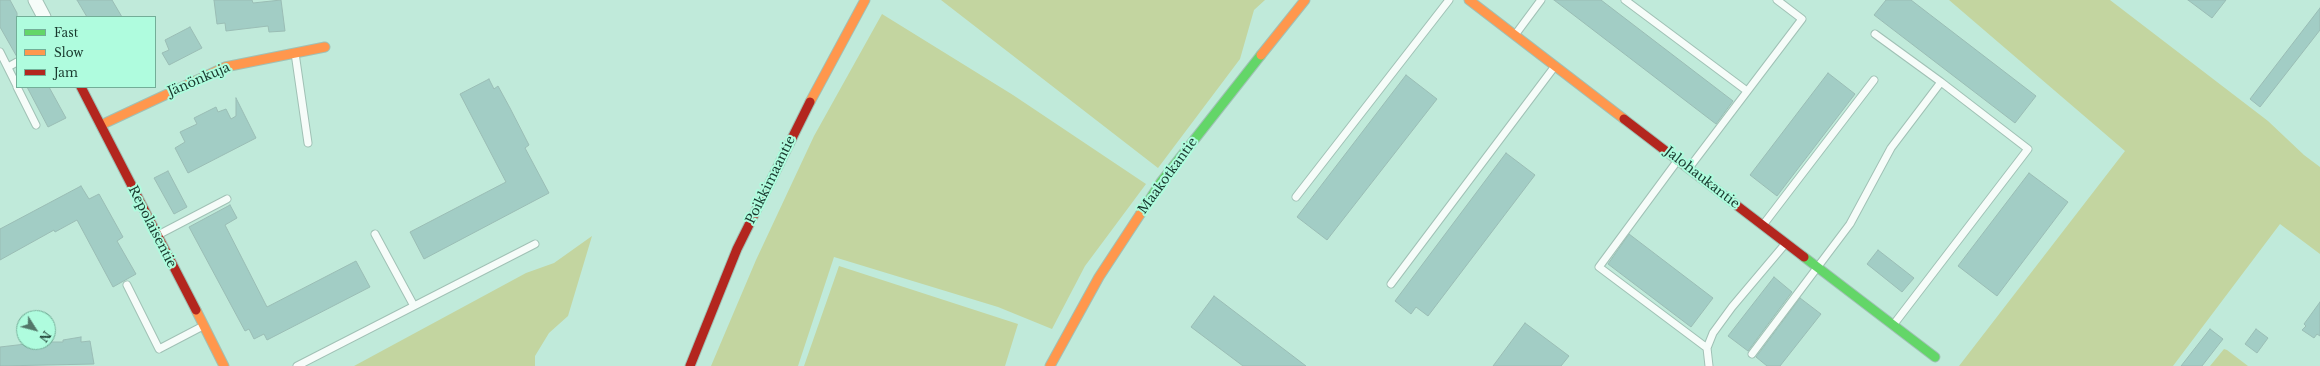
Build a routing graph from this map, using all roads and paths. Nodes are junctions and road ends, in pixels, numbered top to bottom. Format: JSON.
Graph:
{"nodes":[{"id":1,"x":35,"y":0,"type":"edge"},
{"id":2,"x":865,"y":0,"type":"edge"},
{"id":3,"x":1305,"y":0,"type":"edge"},
{"id":4,"x":1449,"y":0,"type":"edge"},
{"id":5,"x":1469,"y":0,"type":"edge"},
{"id":6,"x":1541,"y":0,"type":"edge"},
{"id":7,"x":1625,"y":0,"type":"edge"},
{"id":8,"x":1777,"y":0,"type":"edge"},
{"id":9,"x":43,"y":16,"type":"edge"},
{"id":10,"x":1875,"y":34,"type":"dead end"},
{"id":11,"x":1515,"y":35,"type":"junction"},
{"id":12,"x":325,"y":47,"type":"dead end"},
{"id":13,"x":0,"y":52,"type":"edge"},
{"id":14,"x":295,"y":53,"type":"junction"},
{"id":15,"x":16,"y":63,"type":"edge"},
{"id":16,"x":1555,"y":66,"type":"junction"},
{"id":17,"x":8,"y":67,"type":"junction"},
{"id":18,"x":1874,"y":80,"type":"dead end"},
{"id":19,"x":1941,"y":82,"type":"junction"},
{"id":20,"x":16,"y":85,"type":"edge"},
{"id":21,"x":18,"y":88,"type":"edge"},
{"id":22,"x":83,"y":88,"type":"edge"},
{"id":23,"x":1747,"y":91,"type":"junction"},
{"id":24,"x":36,"y":125,"type":"dead end"},
{"id":25,"x":102,"y":125,"type":"junction"},
{"id":26,"x":308,"y":143,"type":"dead end"},
{"id":27,"x":1678,"y":160,"type":"junction"},
{"id":28,"x":1689,"y":168,"type":"junction"},
{"id":29,"x":1296,"y":197,"type":"dead end"},
{"id":30,"x":227,"y":198,"type":"dead end"},
{"id":31,"x":1763,"y":225,"type":"junction"},
{"id":32,"x":375,"y":234,"type":"dead end"},
{"id":33,"x":157,"y":235,"type":"junction"},
{"id":34,"x":1786,"y":243,"type":"junction"},
{"id":35,"x":535,"y":244,"type":"dead end"},
{"id":36,"x":1819,"y":268,"type":"junction"},
{"id":37,"x":1391,"y":284,"type":"dead end"},
{"id":38,"x":127,"y":285,"type":"dead end"},
{"id":39,"x":414,"y":306,"type":"junction"},
{"id":40,"x":1894,"y":325,"type":"junction"},
{"id":41,"x":203,"y":326,"type":"junction"},
{"id":42,"x":1707,"y":348,"type":"junction"},
{"id":43,"x":1752,"y":354,"type":"dead end"},
{"id":44,"x":1935,"y":357,"type":"dead end"},
{"id":45,"x":224,"y":366,"type":"edge"},
{"id":46,"x":297,"y":366,"type":"edge"},
{"id":47,"x":690,"y":366,"type":"edge"},
{"id":48,"x":1050,"y":366,"type":"edge"},
{"id":49,"x":1709,"y":366,"type":"edge"}],
"edges":[{"from":1,"to":9,"type":"street"},
{"from":2,"to":47,"type":"street","name":"Poikkimaantie"},
{"from":3,"to":48,"type":"street","name":"Maakotkantie"},
{"from":4,"to":29,"type":"lane"},
{"from":5,"to":11,"type":"street","name":"Jalohaukantie"},
{"from":6,"to":11,"type":"lane"},
{"from":7,"to":23,"type":"lane"},
{"from":8,"to":23,"type":"lane"},
{"from":10,"to":19,"type":"lane"},
{"from":11,"to":16,"type":"street","name":"Jalohaukantie"},
{"from":12,"to":14,"type":"street","name":"Jänönkuja"},
{"from":13,"to":17,"type":"lane"},
{"from":14,"to":25,"type":"street","name":"Jänönkuja"},
{"from":14,"to":26,"type":"lane"},
{"from":15,"to":17,"type":"lane"},
{"from":16,"to":27,"type":"street","name":"Jalohaukantie"},
{"from":16,"to":37,"type":"lane"},
{"from":17,"to":20,"type":"lane"},
{"from":18,"to":31,"type":"lane"},
{"from":19,"to":36,"type":"lane"},
{"from":19,"to":40,"type":"lane"},
{"from":21,"to":24,"type":"lane"},
{"from":22,"to":25,"type":"street","name":"Repolaisentie"},
{"from":23,"to":28,"type":"lane"},
{"from":25,"to":33,"type":"street","name":"Repolaisentie"},
{"from":27,"to":28,"type":"street","name":"Jalohaukantie"},
{"from":27,"to":42,"type":"lane"},
{"from":28,"to":31,"type":"street","name":"Jalohaukantie"},
{"from":30,"to":33,"type":"lane"},
{"from":31,"to":34,"type":"street","name":"Jalohaukantie"},
{"from":32,"to":39,"type":"lane"},
{"from":33,"to":41,"type":"street","name":"Repolaisentie"},
{"from":34,"to":36,"type":"street","name":"Jalohaukantie"},
{"from":34,"to":42,"type":"lane"},
{"from":35,"to":39,"type":"lane"},
{"from":36,"to":40,"type":"street","name":"Jalohaukantie"},
{"from":36,"to":43,"type":"lane"},
{"from":38,"to":41,"type":"lane"},
{"from":39,"to":46,"type":"lane"},
{"from":40,"to":44,"type":"street","name":"Jalohaukantie"},
{"from":41,"to":45,"type":"street","name":"Repolaisentie"},
{"from":42,"to":49,"type":"lane"}]}
